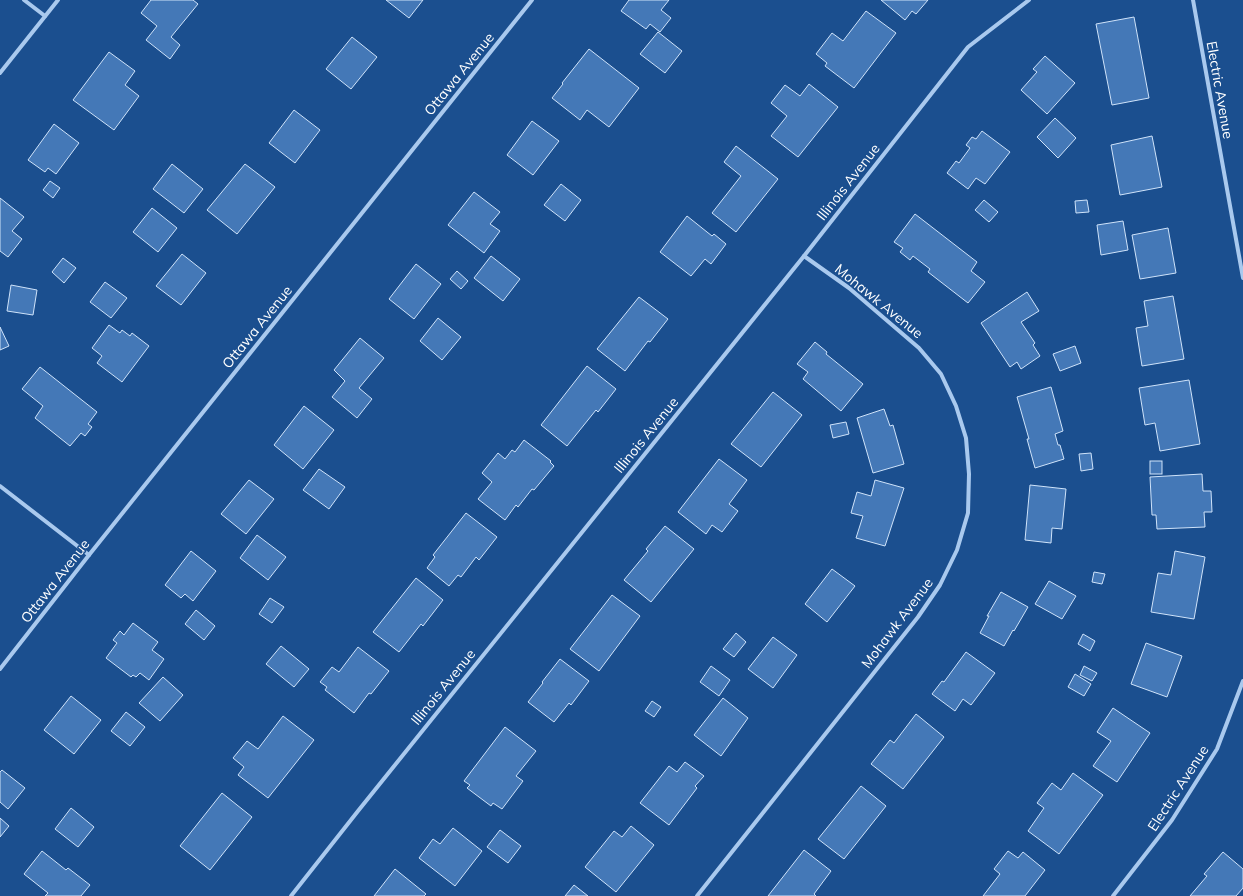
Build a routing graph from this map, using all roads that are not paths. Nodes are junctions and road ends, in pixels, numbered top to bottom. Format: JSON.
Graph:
{"nodes":[{"id":1,"x":24,"y":0,"type":"edge"},
{"id":2,"x":58,"y":0,"type":"edge"},
{"id":3,"x":532,"y":0,"type":"edge"},
{"id":4,"x":1029,"y":0,"type":"edge"},
{"id":5,"x":1193,"y":0,"type":"edge"},
{"id":6,"x":45,"y":16,"type":"junction"},
{"id":7,"x":0,"y":73,"type":"edge"},
{"id":8,"x":804,"y":256,"type":"junction"},
{"id":9,"x":1243,"y":278,"type":"edge"},
{"id":10,"x":0,"y":486,"type":"edge"},
{"id":11,"x":89,"y":555,"type":"junction"},
{"id":12,"x":0,"y":669,"type":"edge"},
{"id":13,"x":1243,"y":681,"type":"edge"},
{"id":14,"x":291,"y":896,"type":"edge"},
{"id":15,"x":697,"y":896,"type":"edge"},
{"id":16,"x":1113,"y":896,"type":"edge"}],
"edges":[{"from":1,"to":6,"type":"street"},
{"from":2,"to":6,"type":"street"},
{"from":3,"to":11,"type":"street","name":"Ottawa Avenue"},
{"from":4,"to":8,"type":"street","name":"Illinois Avenue"},
{"from":5,"to":9,"type":"street","name":"Electric Avenue"},
{"from":6,"to":7,"type":"street"},
{"from":8,"to":14,"type":"street","name":"Illinois Avenue"},
{"from":8,"to":15,"type":"street","name":"Mohawk Avenue"},
{"from":10,"to":11,"type":"street"},
{"from":11,"to":12,"type":"street","name":"Ottawa Avenue"},
{"from":13,"to":16,"type":"street","name":"Electric Avenue"}]}
